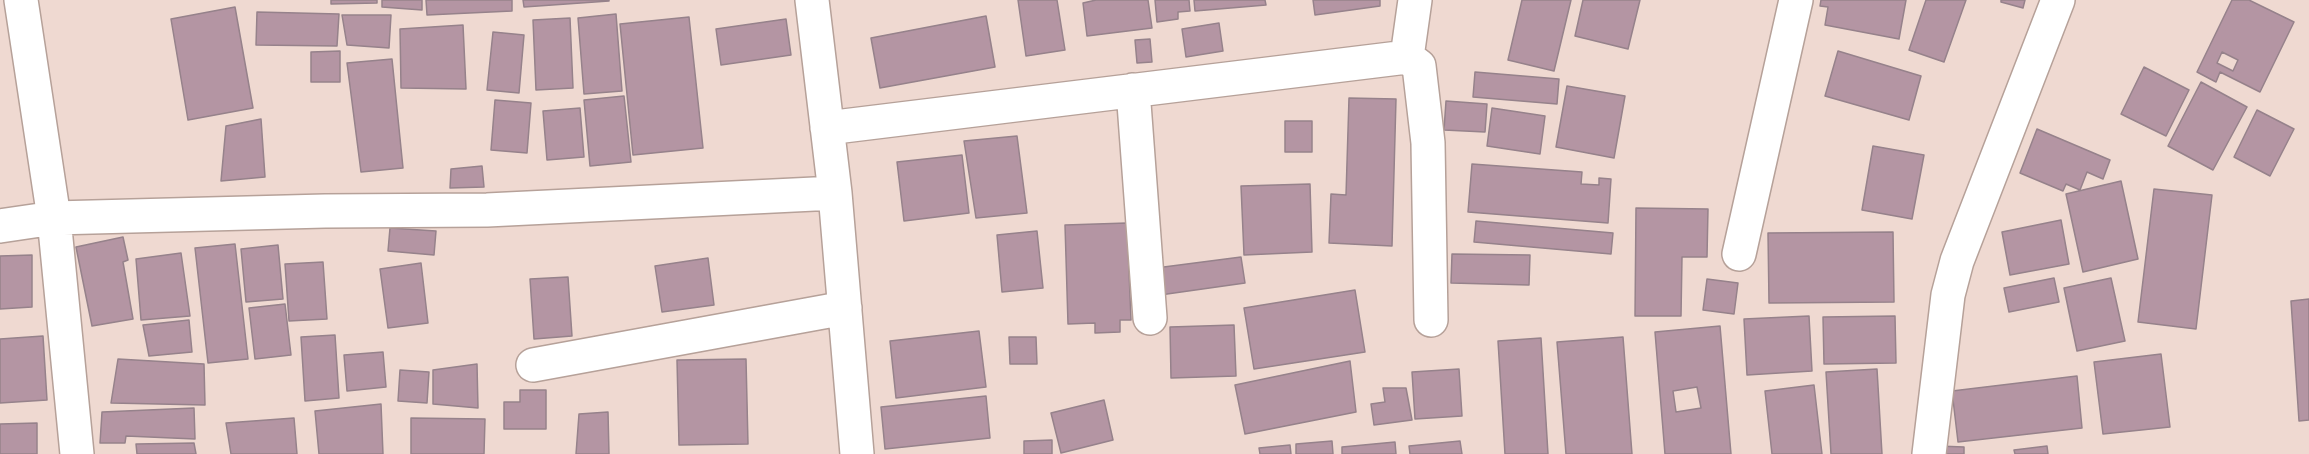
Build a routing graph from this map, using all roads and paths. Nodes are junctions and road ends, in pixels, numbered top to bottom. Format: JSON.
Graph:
{"nodes":[{"id":1,"x":21,"y":0,"type":"edge"},
{"id":2,"x":812,"y":0,"type":"edge"},
{"id":3,"x":1415,"y":0,"type":"edge"},
{"id":4,"x":1796,"y":0,"type":"edge"},
{"id":5,"x":2058,"y":0,"type":"edge"},
{"id":6,"x":1407,"y":57,"type":"junction"},
{"id":7,"x":1132,"y":90,"type":"junction"},
{"id":8,"x":828,"y":128,"type":"junction"},
{"id":9,"x":835,"y":193,"type":"junction"},
{"id":10,"x":54,"y":218,"type":"junction"},
{"id":11,"x":0,"y":226,"type":"edge"},
{"id":12,"x":1739,"y":254,"type":"dead end"},
{"id":13,"x":845,"y":308,"type":"junction"},
{"id":14,"x":1150,"y":318,"type":"dead end"},
{"id":15,"x":1431,"y":320,"type":"dead end"},
{"id":16,"x":533,"y":365,"type":"dead end"},
{"id":17,"x":77,"y":454,"type":"edge"},
{"id":18,"x":856,"y":454,"type":"edge"},
{"id":19,"x":1929,"y":454,"type":"edge"}],
"edges":[{"from":1,"to":10,"type":"street"},
{"from":2,"to":8,"type":"street"},
{"from":3,"to":6,"type":"street"},
{"from":4,"to":12,"type":"street"},
{"from":5,"to":19,"type":"street"},
{"from":6,"to":7,"type":"street"},
{"from":6,"to":15,"type":"street"},
{"from":7,"to":8,"type":"street"},
{"from":7,"to":14,"type":"street"},
{"from":8,"to":9,"type":"street"},
{"from":9,"to":10,"type":"street"},
{"from":9,"to":13,"type":"street"},
{"from":10,"to":11,"type":"street"},
{"from":10,"to":17,"type":"street"},
{"from":13,"to":16,"type":"street"},
{"from":13,"to":18,"type":"street"}]}
